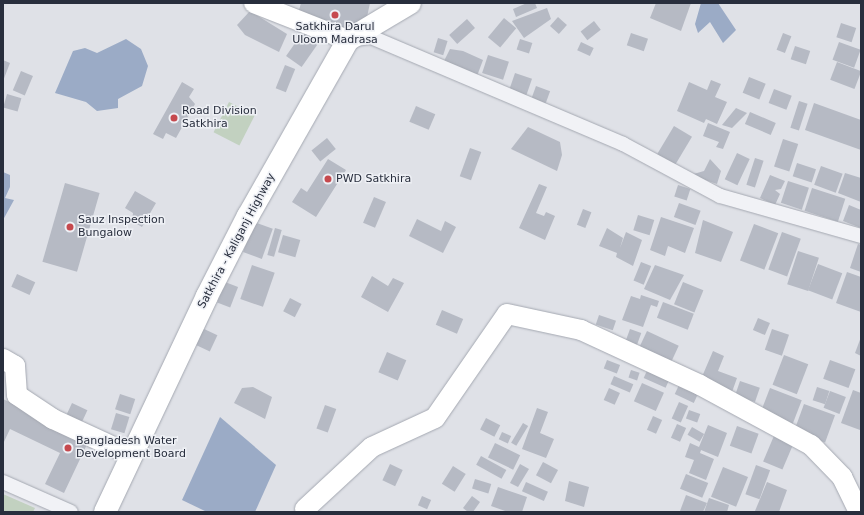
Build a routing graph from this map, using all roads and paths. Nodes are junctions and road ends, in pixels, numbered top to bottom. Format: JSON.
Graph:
{"nodes":[{"id":1,"x":254,"y":3,"type":"edge"},
{"id":2,"x":410,"y":3,"type":"edge"},
{"id":3,"x":348,"y":40,"type":"junction"},
{"id":4,"x":861,"y":236,"type":"edge"},
{"id":5,"x":3,"y":358,"type":"edge"},
{"id":6,"x":131,"y":455,"type":"junction"},
{"id":7,"x":3,"y":482,"type":"edge"},
{"id":8,"x":304,"y":510,"type":"edge"},
{"id":9,"x":71,"y":512,"type":"edge"},
{"id":10,"x":105,"y":512,"type":"edge"},
{"id":11,"x":859,"y":512,"type":"edge"}],
"edges":[{"from":1,"to":3,"type":"street"},
{"from":2,"to":3,"type":"highway","name":"Satkhira - Kaliganj Highway"},
{"from":3,"to":4,"type":"street"},
{"from":3,"to":6,"type":"highway","name":"Satkhira - Kaliganj Highway"},
{"from":5,"to":6,"type":"street"},
{"from":6,"to":10,"type":"highway","name":"Satkhira - Kaliganj Highway"},
{"from":7,"to":9,"type":"street"},
{"from":8,"to":11,"type":"street"}]}
